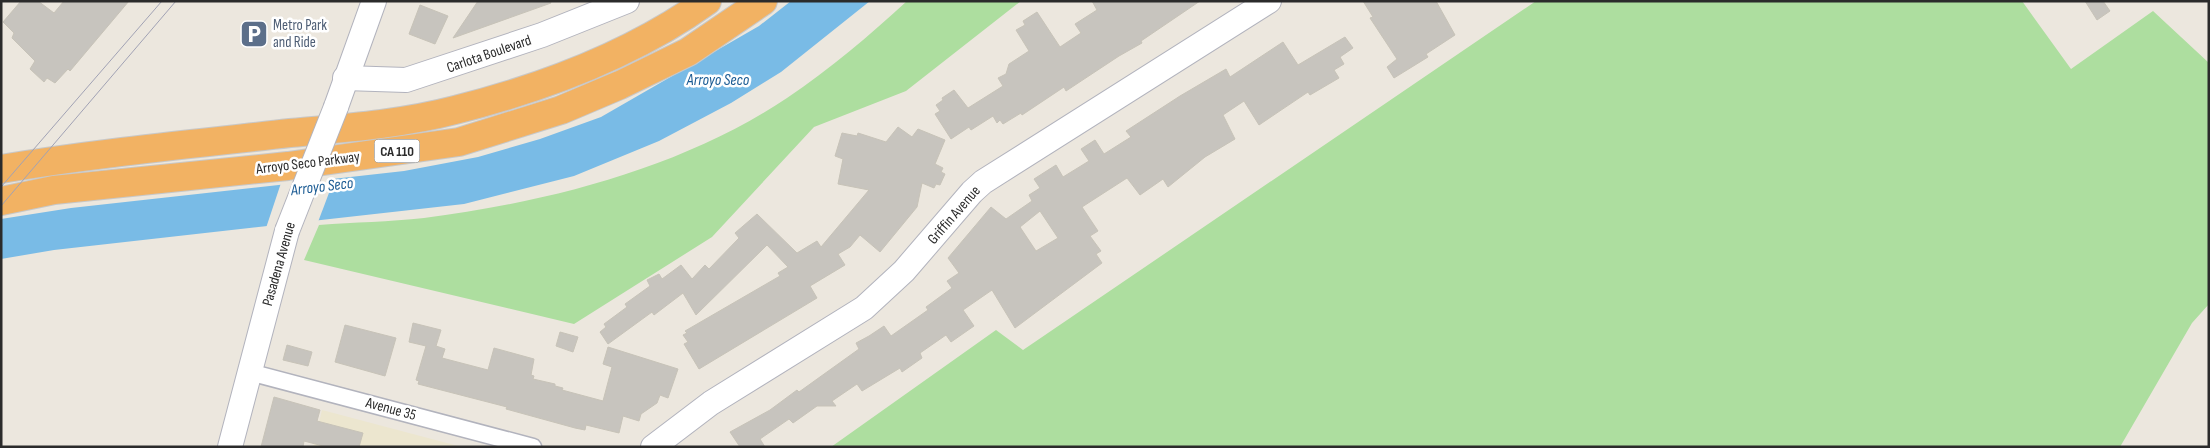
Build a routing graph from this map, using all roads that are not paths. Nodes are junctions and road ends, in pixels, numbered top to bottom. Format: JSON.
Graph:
{"nodes":[{"id":1,"x":374,"y":1,"type":"edge"},
{"id":2,"x":627,"y":1,"type":"edge"},
{"id":3,"x":706,"y":1,"type":"edge"},
{"id":4,"x":763,"y":1,"type":"edge"},
{"id":5,"x":1269,"y":1,"type":"edge"},
{"id":6,"x":345,"y":78,"type":"junction"},
{"id":7,"x":1,"y":169,"type":"edge"},
{"id":8,"x":1,"y":201,"type":"edge"},
{"id":9,"x":249,"y":372,"type":"junction"},
{"id":10,"x":230,"y":447,"type":"edge"},
{"id":11,"x":533,"y":447,"type":"edge"},
{"id":12,"x":653,"y":447,"type":"edge"}],
"edges":[{"from":1,"to":6,"type":"street","name":"Pasadena Avenue"},
{"from":2,"to":6,"type":"street","name":"Carlota Boulevard"},
{"from":3,"to":7,"type":"highway","name":"Arroyo Seco Parkway","number":"CA 110"},
{"from":4,"to":8,"type":"highway","name":"Arroyo Seco Parkway","number":"CA 110"},
{"from":5,"to":12,"type":"street","name":"Griffin Avenue"},
{"from":6,"to":9,"type":"street","name":"Pasadena Avenue","bridge":true},
{"from":9,"to":10,"type":"street","name":"Pasadena Avenue"},
{"from":9,"to":11,"type":"street","name":"Avenue 35"}]}
